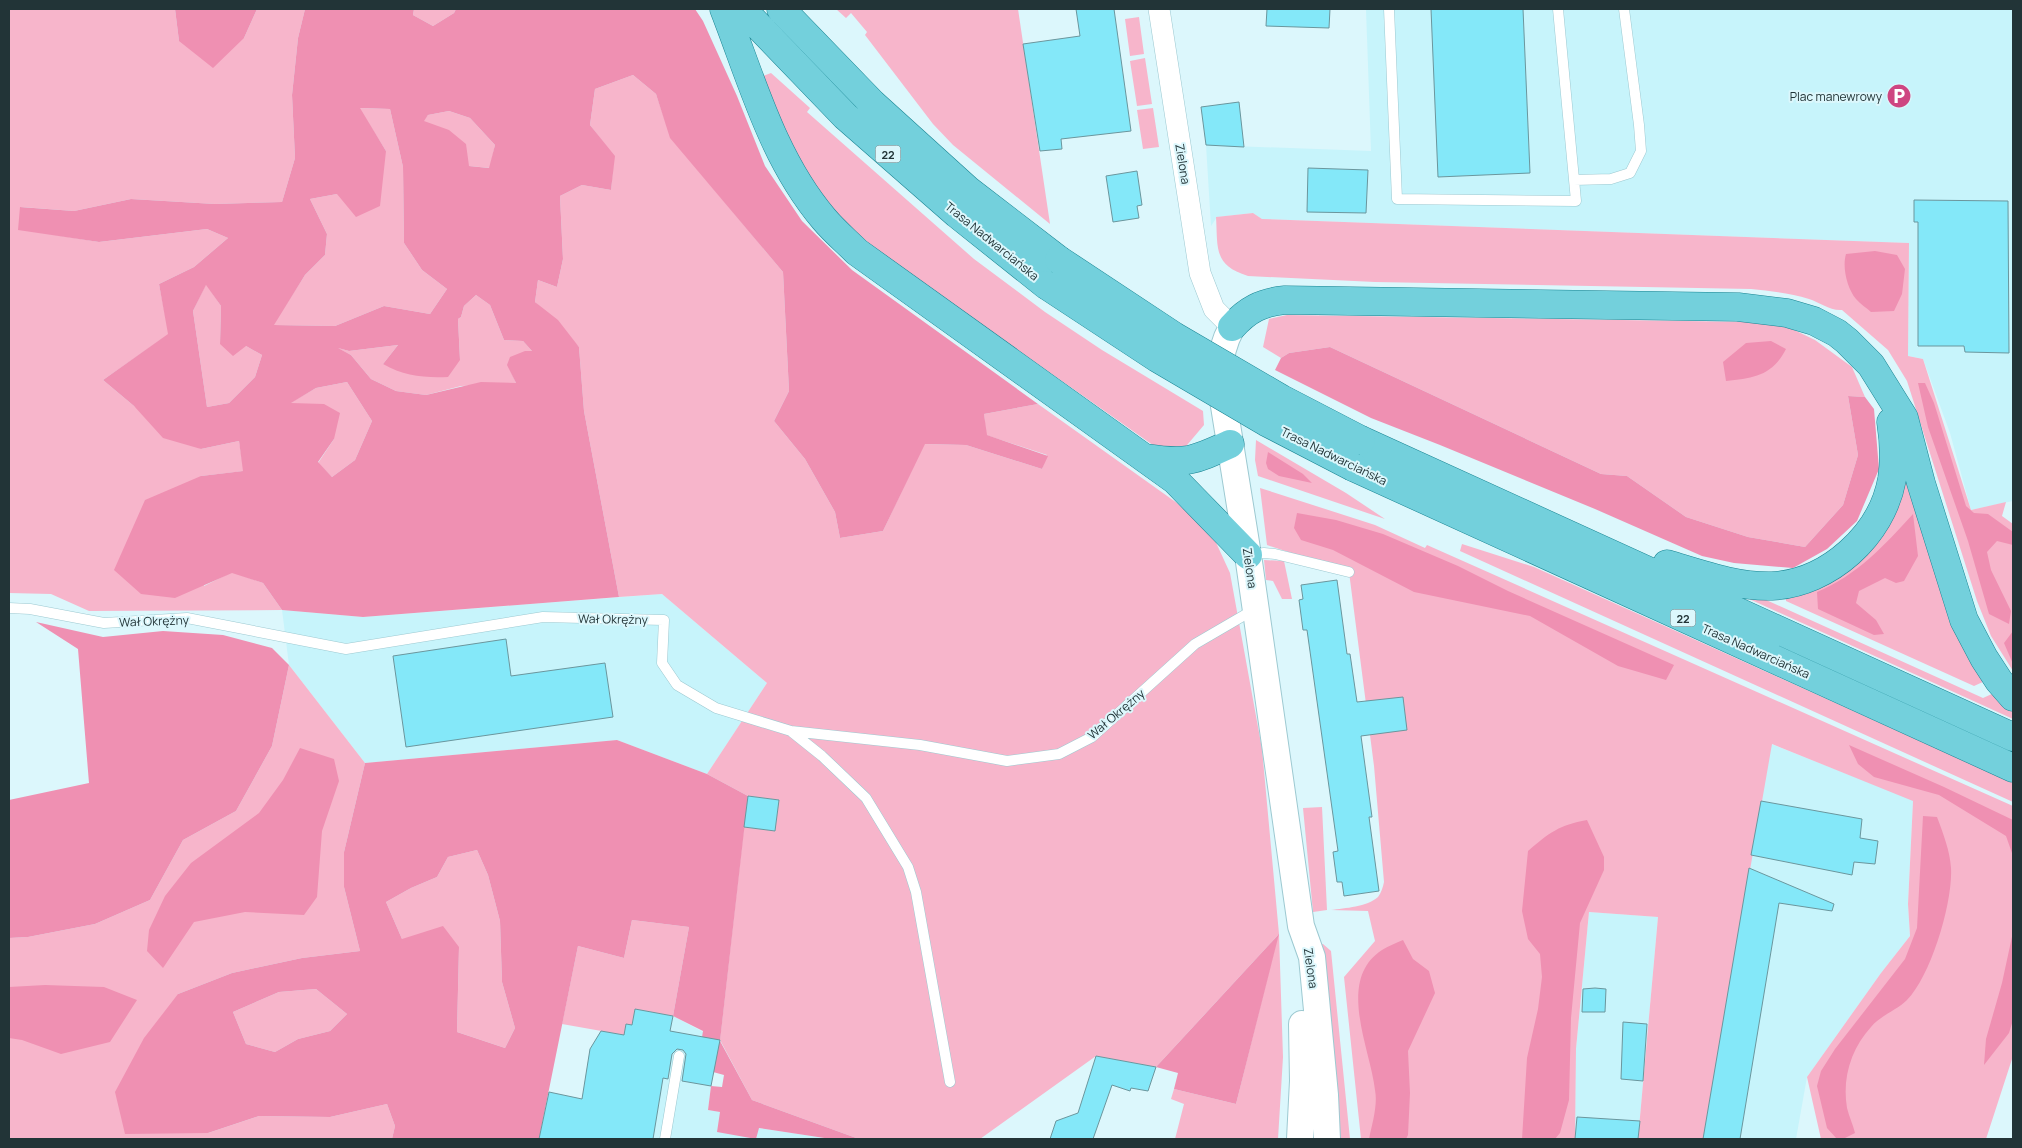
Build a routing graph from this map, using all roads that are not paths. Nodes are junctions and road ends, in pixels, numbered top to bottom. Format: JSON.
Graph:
{"nodes":[{"id":1,"x":724,"y":9,"type":"edge"},
{"id":2,"x":742,"y":9,"type":"edge"},
{"id":3,"x":781,"y":9,"type":"edge"},
{"id":4,"x":1159,"y":9,"type":"edge"},
{"id":5,"x":1389,"y":9,"type":"edge"},
{"id":6,"x":1558,"y":9,"type":"edge"},
{"id":7,"x":1624,"y":9,"type":"edge"},
{"id":8,"x":1574,"y":180,"type":"junction"},
{"id":9,"x":1232,"y":328,"type":"junction"},
{"id":10,"x":1890,"y":398,"type":"junction"},
{"id":11,"x":1230,"y":444,"type":"junction"},
{"id":12,"x":1146,"y":458,"type":"junction"},
{"id":13,"x":1576,"y":538,"type":"junction"},
{"id":14,"x":1248,"y":555,"type":"junction"},
{"id":15,"x":1349,"y":572,"type":"dead end"},
{"id":16,"x":9,"y":608,"type":"edge"},
{"id":17,"x":1256,"y":608,"type":"junction"},
{"id":18,"x":2013,"y":697,"type":"edge"},
{"id":19,"x":791,"y":731,"type":"junction"},
{"id":20,"x":2013,"y":737,"type":"edge"},
{"id":21,"x":2013,"y":768,"type":"edge"},
{"id":22,"x":1301,"y":926,"type":"junction"},
{"id":23,"x":679,"y":1056,"type":"dead end"},
{"id":24,"x":950,"y":1082,"type":"dead end"},
{"id":25,"x":665,"y":1139,"type":"edge"},
{"id":26,"x":1300,"y":1139,"type":"edge"},
{"id":27,"x":1327,"y":1139,"type":"edge"}],
"edges":[{"from":1,"to":12,"type":"main road"},
{"from":2,"to":21,"type":"main road","name":"Trasa Nadwarciańska","number":"22","bridge":true},
{"from":3,"to":13,"type":"main road","name":"Trasa Nadwarciańska","number":"22","bridge":true},
{"from":4,"to":9,"type":"street","name":"Zielona"},
{"from":5,"to":8,"type":"lane"},
{"from":6,"to":8,"type":"lane"},
{"from":7,"to":8,"type":"lane"},
{"from":9,"to":10,"type":"main road"},
{"from":9,"to":11,"type":"street","name":"Zielona"},
{"from":10,"to":13,"type":"main road"},
{"from":10,"to":18,"type":"main road"},
{"from":11,"to":12,"type":"main road"},
{"from":11,"to":14,"type":"street","name":"Zielona"},
{"from":12,"to":14,"type":"main road"},
{"from":13,"to":20,"type":"main road","name":"Trasa Nadwarciańska","number":"22"},
{"from":14,"to":15,"type":"lane"},
{"from":14,"to":17,"type":"street","name":"Zielona"},
{"from":16,"to":19,"type":"lane","name":"Wał Okrężny"},
{"from":17,"to":19,"type":"lane","name":"Wał Okrężny"},
{"from":17,"to":22,"type":"street","name":"Zielona"},
{"from":19,"to":24,"type":"lane"},
{"from":22,"to":26,"type":"street"},
{"from":22,"to":27,"type":"street","name":"Zielona"},
{"from":23,"to":25,"type":"lane"}]}
